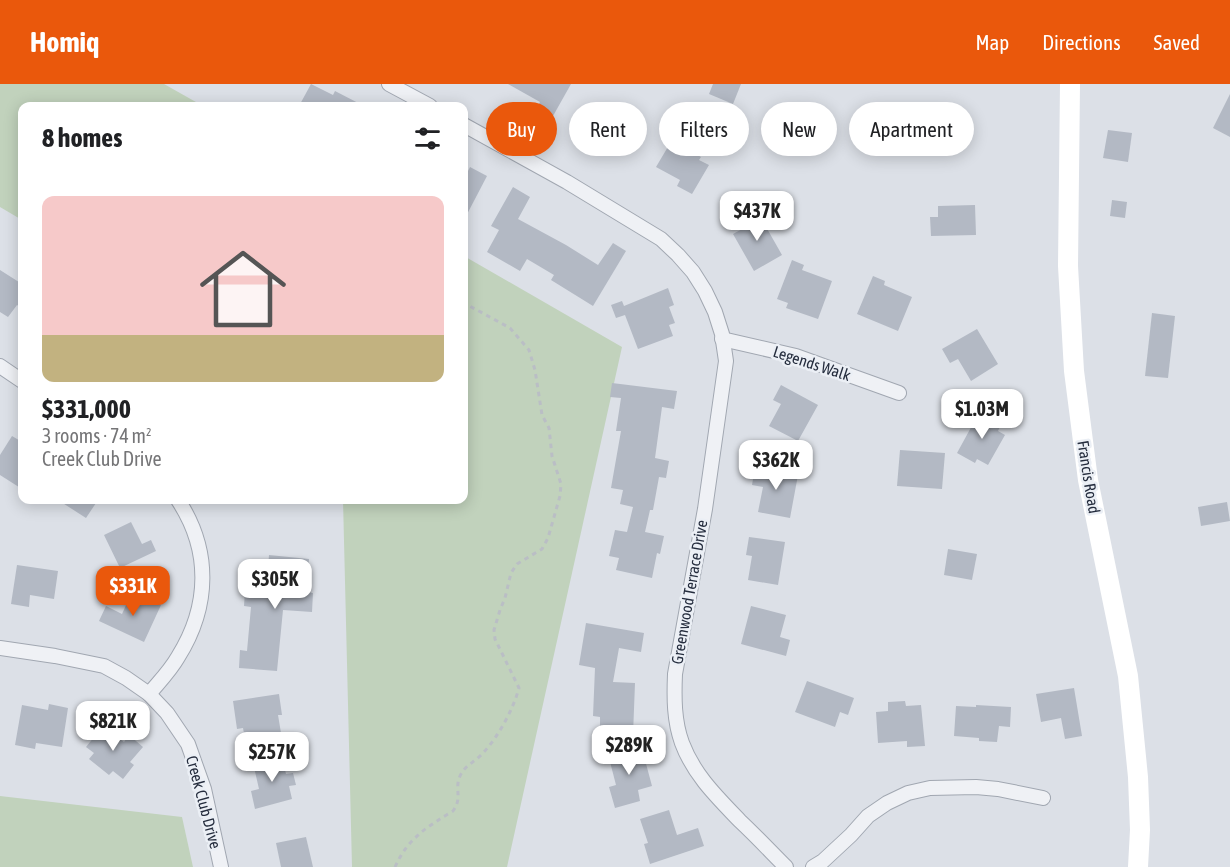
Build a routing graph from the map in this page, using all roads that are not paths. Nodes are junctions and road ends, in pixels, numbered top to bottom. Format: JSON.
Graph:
{"nodes":[{"id":1,"x":389,"y":84,"type":"edge"},
{"id":2,"x":1070,"y":84,"type":"edge"},
{"id":3,"x":423,"y":102,"type":"edge"},
{"id":4,"x":468,"y":127,"type":"edge"},
{"id":5,"x":722,"y":339,"type":"junction"},
{"id":6,"x":0,"y":366,"type":"edge"},
{"id":7,"x":18,"y":378,"type":"edge"},
{"id":8,"x":899,"y":393,"type":"dead end"},
{"id":9,"x":180,"y":504,"type":"edge"},
{"id":10,"x":0,"y":648,"type":"edge"},
{"id":11,"x":149,"y":694,"type":"junction"},
{"id":12,"x":1043,"y":798,"type":"dead end"},
{"id":13,"x":221,"y":867,"type":"edge"},
{"id":14,"x":786,"y":867,"type":"edge"},
{"id":15,"x":813,"y":867,"type":"edge"},
{"id":16,"x":1138,"y":867,"type":"edge"}],
"edges":[{"from":1,"to":3,"type":"street"},
{"from":2,"to":16,"type":"street","name":"Francis Road"},
{"from":4,"to":5,"type":"street","name":"Greenwood Terrace Drive"},
{"from":5,"to":8,"type":"street","name":"Legends Walk"},
{"from":5,"to":14,"type":"street","name":"Greenwood Terrace Drive"},
{"from":6,"to":7,"type":"street"},
{"from":9,"to":11,"type":"street"},
{"from":10,"to":11,"type":"street","name":"Creek Club Drive"},
{"from":11,"to":13,"type":"street","name":"Creek Club Drive"},
{"from":12,"to":15,"type":"street"}]}
